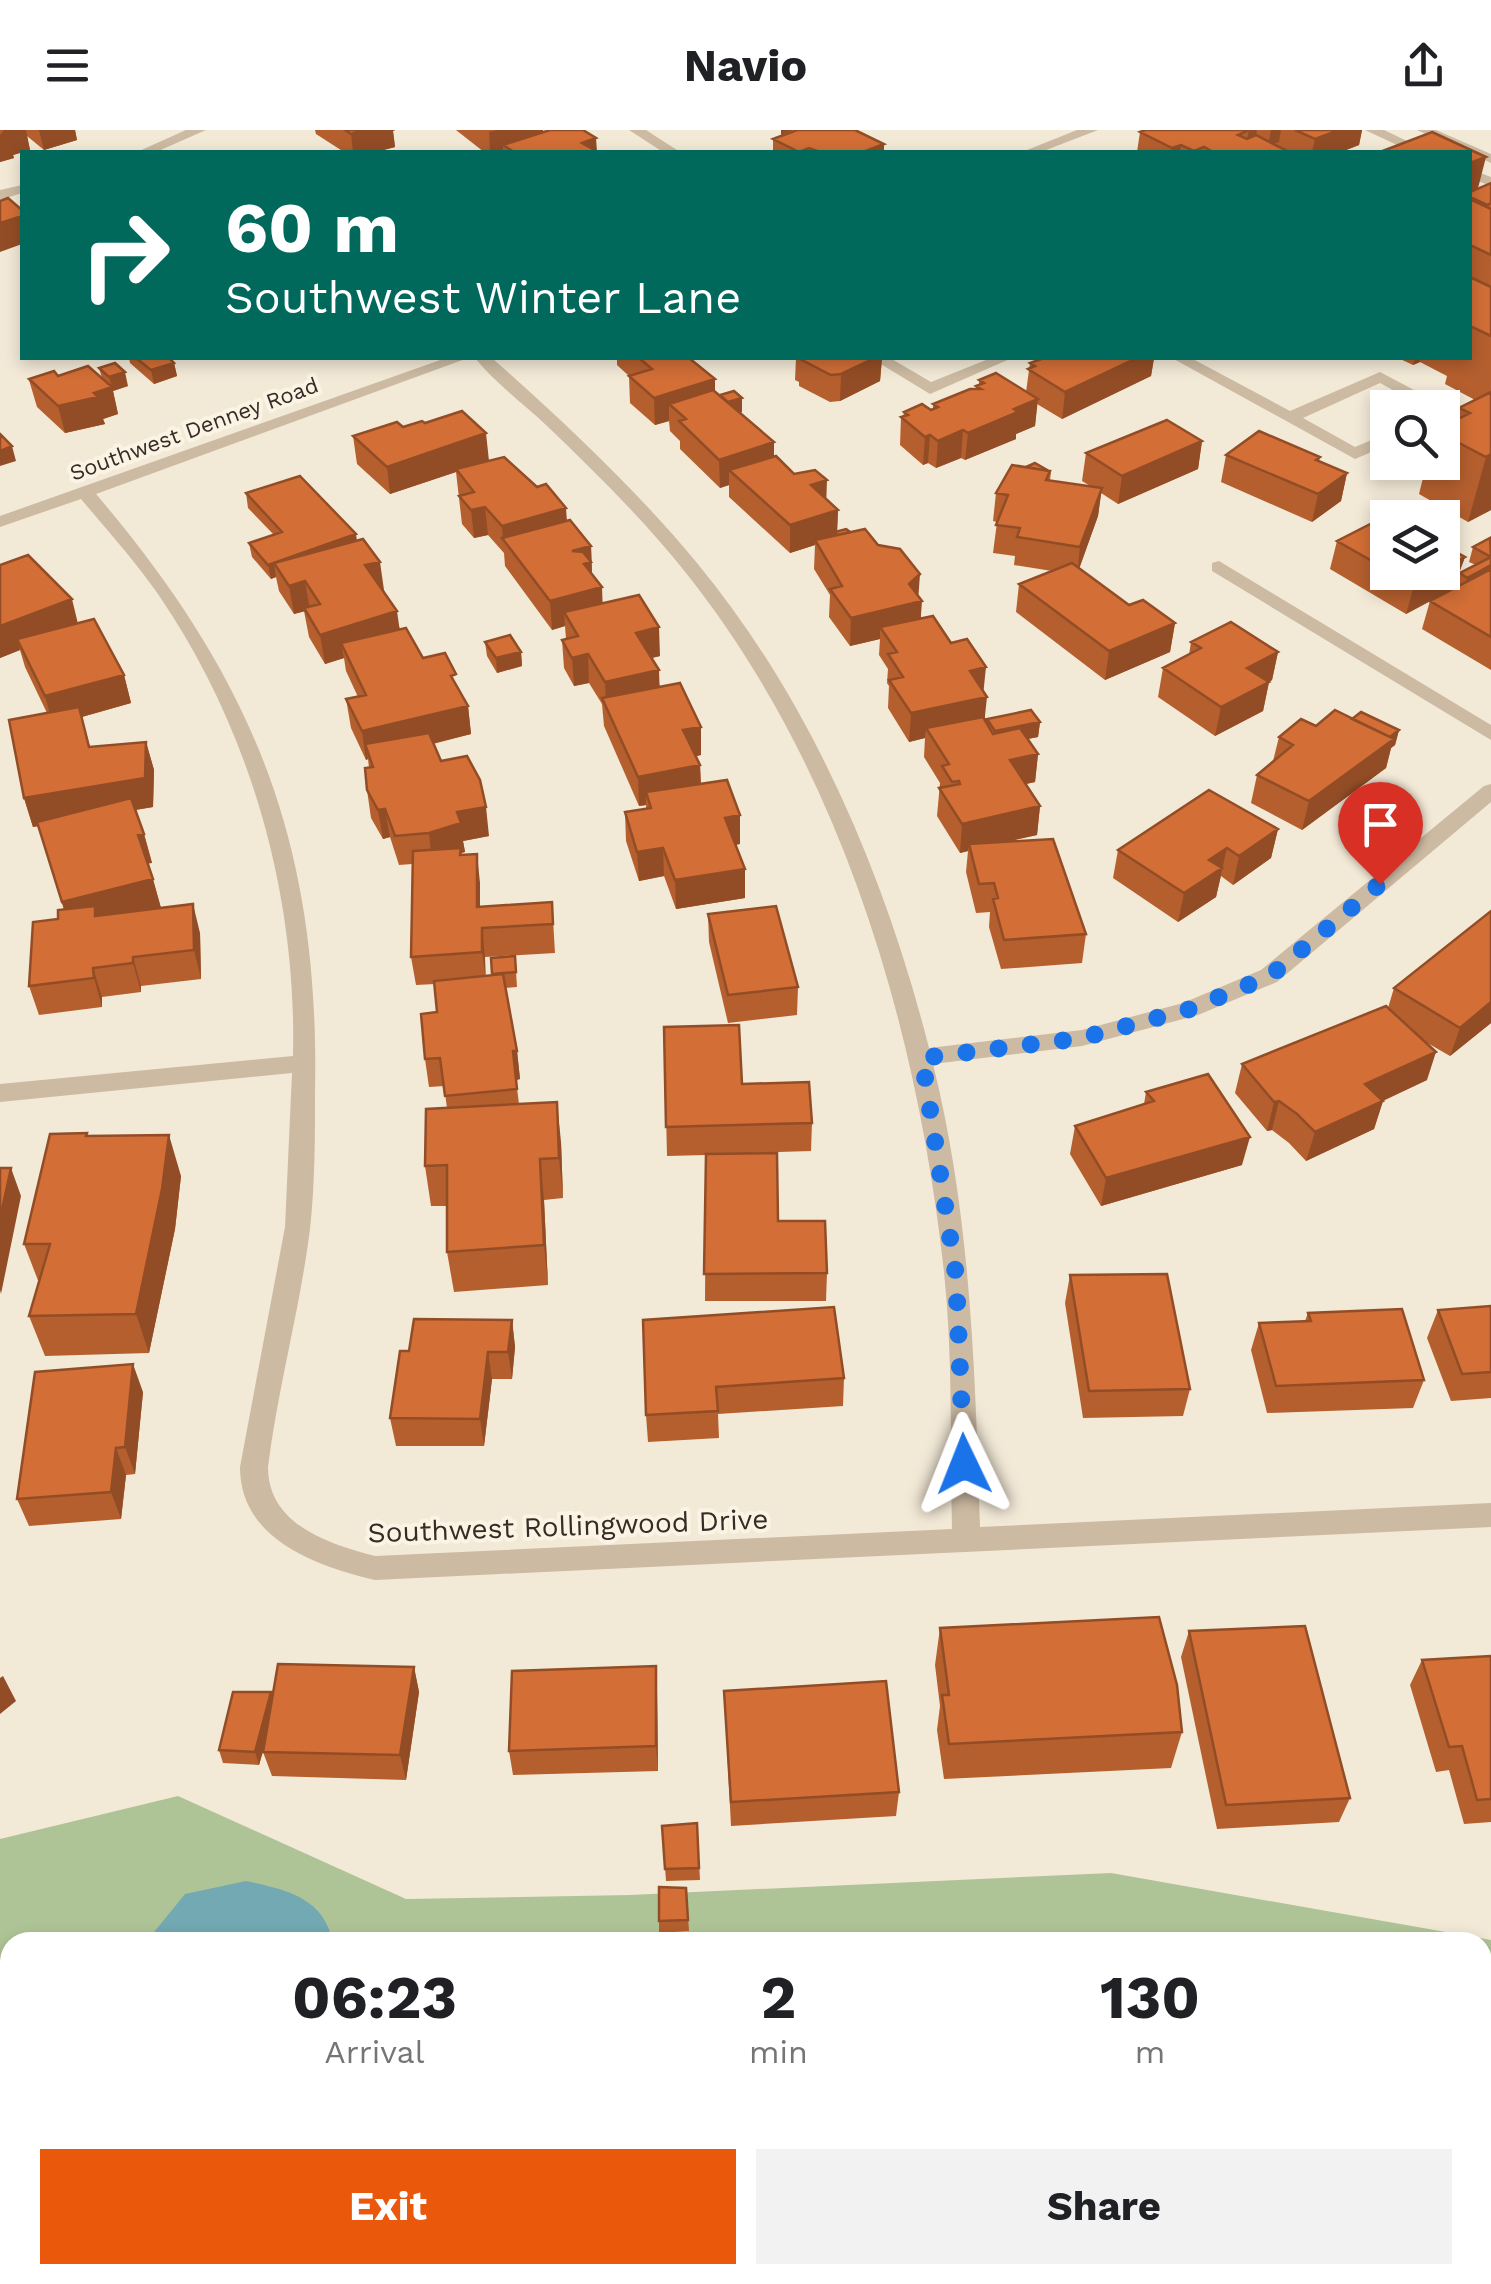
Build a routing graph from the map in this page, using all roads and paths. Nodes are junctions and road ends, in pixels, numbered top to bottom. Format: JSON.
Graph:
{"nodes":[{"id":1,"x":200,"y":130,"type":"edge"},
{"id":2,"x":636,"y":130,"type":"edge"},
{"id":3,"x":1091,"y":130,"type":"edge"},
{"id":4,"x":1372,"y":130,"type":"edge"},
{"id":5,"x":1424,"y":130,"type":"edge"},
{"id":6,"x":1450,"y":141,"type":"junction"},
{"id":7,"x":149,"y":150,"type":"edge"},
{"id":8,"x":670,"y":150,"type":"edge"},
{"id":9,"x":1035,"y":150,"type":"edge"},
{"id":10,"x":1418,"y":150,"type":"edge"},
{"id":11,"x":1428,"y":150,"type":"edge"},
{"id":12,"x":1470,"y":150,"type":"edge"},
{"id":13,"x":454,"y":360,"type":"edge"},
{"id":14,"x":485,"y":360,"type":"edge"},
{"id":15,"x":882,"y":360,"type":"edge"},
{"id":16,"x":999,"y":360,"type":"edge"},
{"id":17,"x":1184,"y":360,"type":"edge"},
{"id":18,"x":1405,"y":390,"type":"edge"},
{"id":19,"x":1290,"y":418,"type":"junction"},
{"id":20,"x":1370,"y":447,"type":"edge"},
{"id":21,"x":85,"y":492,"type":"junction"},
{"id":22,"x":0,"y":522,"type":"edge"},
{"id":23,"x":1219,"y":567,"type":"dead end"},
{"id":24,"x":1491,"y":734,"type":"edge"},
{"id":25,"x":1491,"y":791,"type":"edge"},
{"id":26,"x":922,"y":1058,"type":"junction"},
{"id":27,"x":306,"y":1063,"type":"junction"},
{"id":28,"x":0,"y":1093,"type":"edge"},
{"id":29,"x":1491,"y":1514,"type":"edge"},
{"id":30,"x":966,"y":1540,"type":"junction"}],
"edges":[{"from":1,"to":7,"type":"street"},
{"from":2,"to":8,"type":"street"},
{"from":3,"to":9,"type":"street"},
{"from":4,"to":10,"type":"street"},
{"from":5,"to":6,"type":"street"},
{"from":6,"to":11,"type":"street"},
{"from":6,"to":12,"type":"street"},
{"from":13,"to":21,"type":"street","name":"Southwest Denney Road"},
{"from":14,"to":26,"type":"street"},
{"from":15,"to":16,"type":"street"},
{"from":17,"to":19,"type":"street"},
{"from":18,"to":19,"type":"street"},
{"from":19,"to":20,"type":"street"},
{"from":21,"to":22,"type":"street","name":"Southwest Denney Road"},
{"from":21,"to":27,"type":"street","name":"Southwest Rollingwood Drive"},
{"from":23,"to":24,"type":"street"},
{"from":25,"to":26,"type":"street"},
{"from":26,"to":30,"type":"street"},
{"from":27,"to":28,"type":"street"},
{"from":27,"to":30,"type":"street","name":"Southwest Rollingwood Drive"},
{"from":29,"to":30,"type":"street","name":"Southwest Rollingwood Drive"}]}
